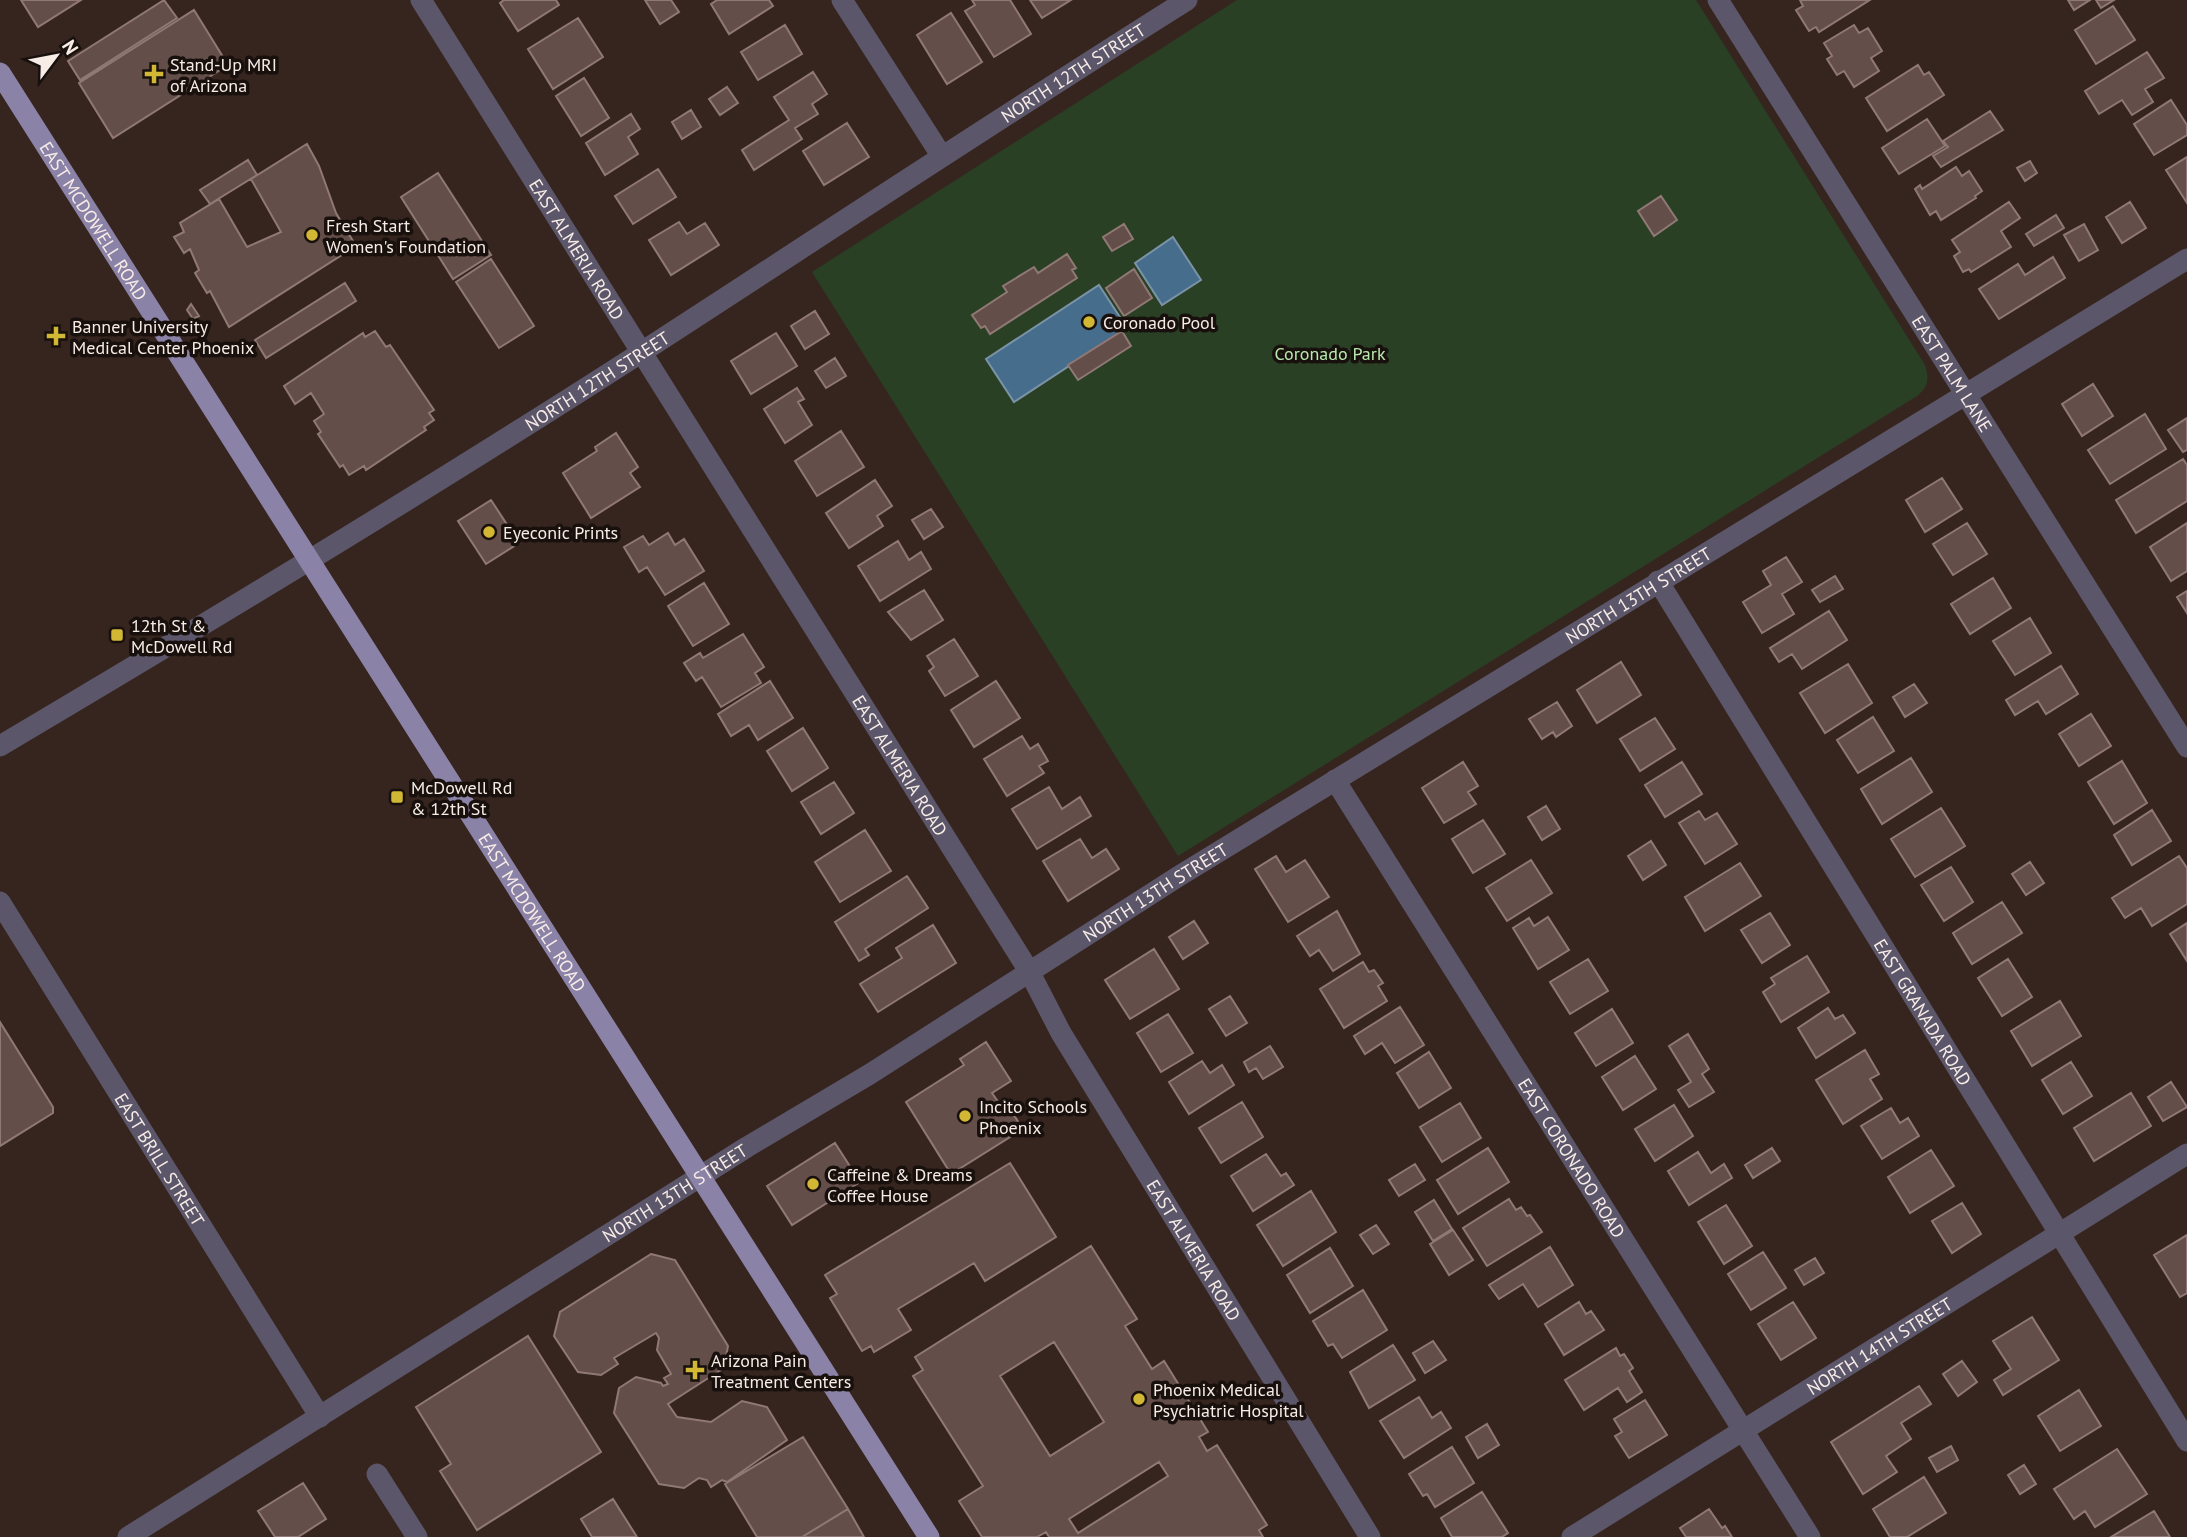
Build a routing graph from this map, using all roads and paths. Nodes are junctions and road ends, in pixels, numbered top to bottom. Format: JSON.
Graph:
{"nodes":[{"id":1,"x":421,"y":0,"type":"edge"},
{"id":2,"x":842,"y":0,"type":"edge"},
{"id":3,"x":1187,"y":0,"type":"edge"},
{"id":4,"x":1718,"y":0,"type":"edge"},
{"id":5,"x":0,"y":73,"type":"edge"},
{"id":6,"x":941,"y":155,"type":"junction"},
{"id":7,"x":2187,"y":258,"type":"edge"},
{"id":8,"x":642,"y":352,"type":"junction"},
{"id":9,"x":1965,"y":394,"type":"junction"},
{"id":10,"x":308,"y":561,"type":"junction"},
{"id":11,"x":1658,"y":581,"type":"junction"},
{"id":12,"x":0,"y":746,"type":"edge"},
{"id":13,"x":2187,"y":747,"type":"edge"},
{"id":14,"x":1335,"y":780,"type":"junction"},
{"id":15,"x":0,"y":902,"type":"edge"},
{"id":16,"x":1029,"y":971,"type":"junction"},
{"id":17,"x":2187,"y":1154,"type":"edge"},
{"id":18,"x":702,"y":1175,"type":"junction"},
{"id":19,"x":2058,"y":1234,"type":"junction"},
{"id":20,"x":320,"y":1417,"type":"junction"},
{"id":21,"x":1743,"y":1430,"type":"junction"},
{"id":22,"x":2187,"y":1441,"type":"edge"},
{"id":23,"x":377,"y":1474,"type":"dead end"},
{"id":24,"x":128,"y":1537,"type":"edge"},
{"id":25,"x":417,"y":1537,"type":"edge"},
{"id":26,"x":929,"y":1537,"type":"edge"},
{"id":27,"x":1370,"y":1537,"type":"edge"},
{"id":28,"x":1572,"y":1537,"type":"edge"},
{"id":29,"x":1810,"y":1537,"type":"edge"}],
"edges":[{"from":1,"to":8,"type":"street","name":"EAST ALMERIA ROAD"},
{"from":2,"to":6,"type":"street"},
{"from":3,"to":6,"type":"street","name":"NORTH 12TH STREET"},
{"from":4,"to":9,"type":"street","name":"EAST PALM LANE"},
{"from":5,"to":10,"type":"main road","name":"EAST MCDOWELL ROAD"},
{"from":6,"to":8,"type":"street","name":"NORTH 12TH STREET"},
{"from":7,"to":9,"type":"street","name":"NORTH 13TH STREET"},
{"from":8,"to":10,"type":"street","name":"NORTH 12TH STREET"},
{"from":8,"to":16,"type":"street","name":"EAST ALMERIA ROAD"},
{"from":9,"to":11,"type":"street","name":"NORTH 13TH STREET"},
{"from":9,"to":13,"type":"street","name":"EAST PALM LANE"},
{"from":10,"to":12,"type":"street","name":"NORTH 12TH STREET"},
{"from":10,"to":18,"type":"main road","name":"EAST MCDOWELL ROAD"},
{"from":11,"to":14,"type":"street","name":"NORTH 13TH STREET"},
{"from":11,"to":19,"type":"street","name":"EAST GRANADA ROAD"},
{"from":14,"to":16,"type":"street","name":"NORTH 13TH STREET"},
{"from":14,"to":21,"type":"street","name":"EAST CORONADO ROAD"},
{"from":15,"to":20,"type":"street","name":"EAST BRILL STREET"},
{"from":16,"to":18,"type":"street","name":"NORTH 13TH STREET"},
{"from":16,"to":27,"type":"street","name":"EAST ALMERIA ROAD"},
{"from":17,"to":19,"type":"street","name":"NORTH 14TH STREET"},
{"from":18,"to":20,"type":"street","name":"NORTH 13TH STREET"},
{"from":18,"to":26,"type":"main road","name":"EAST MCDOWELL ROAD"},
{"from":19,"to":21,"type":"street","name":"NORTH 14TH STREET"},
{"from":19,"to":22,"type":"street","name":"EAST GRANADA ROAD"},
{"from":20,"to":24,"type":"street","name":"NORTH 13TH STREET"},
{"from":21,"to":28,"type":"street","name":"NORTH 14TH STREET"},
{"from":21,"to":29,"type":"street","name":"EAST CORONADO ROAD"},
{"from":23,"to":25,"type":"street"}]}
